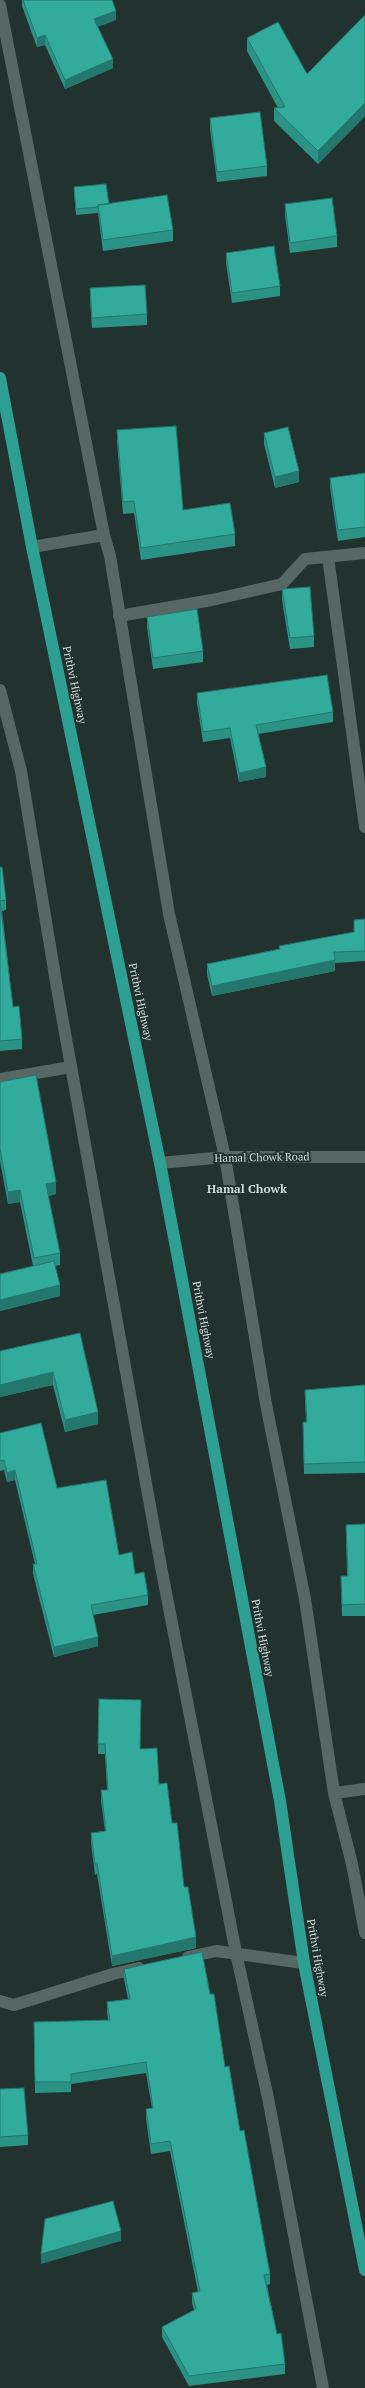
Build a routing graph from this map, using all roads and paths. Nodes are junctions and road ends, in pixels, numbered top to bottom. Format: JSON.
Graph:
{"nodes":[{"id":1,"x":0,"y":5,"type":"edge"},
{"id":2,"x":0,"y":378,"type":"edge"},
{"id":3,"x":104,"y":535,"type":"junction"},
{"id":4,"x":32,"y":547,"type":"junction"},
{"id":5,"x":365,"y":552,"type":"edge"},
{"id":6,"x":328,"y":557,"type":"junction"},
{"id":7,"x":119,"y":616,"type":"junction"},
{"id":8,"x":0,"y":690,"type":"edge"},
{"id":9,"x":365,"y":827,"type":"edge"},
{"id":10,"x":71,"y":1067,"type":"junction"},
{"id":11,"x":0,"y":1079,"type":"edge"},
{"id":12,"x":225,"y":1157,"type":"junction"},
{"id":13,"x":365,"y":1157,"type":"edge"},
{"id":14,"x":160,"y":1163,"type":"junction"},
{"id":15,"x":365,"y":1789,"type":"edge"},
{"id":16,"x":334,"y":1793,"type":"junction"},
{"id":17,"x":365,"y":1933,"type":"edge"},
{"id":18,"x":236,"y":1953,"type":"junction"},
{"id":19,"x":179,"y":1959,"type":"edge"},
{"id":20,"x":304,"y":1963,"type":"junction"},
{"id":21,"x":150,"y":1965,"type":"edge"},
{"id":22,"x":0,"y":2001,"type":"edge"},
{"id":23,"x":365,"y":2270,"type":"edge"},
{"id":24,"x":323,"y":2388,"type":"edge"}],
"edges":[{"from":1,"to":3,"type":"street"},
{"from":2,"to":4,"type":"highway","name":"Prithvi Highway"},
{"from":3,"to":4,"type":"street"},
{"from":3,"to":7,"type":"street"},
{"from":4,"to":14,"type":"highway","name":"Prithvi Highway"},
{"from":5,"to":6,"type":"street"},
{"from":6,"to":7,"type":"street"},
{"from":6,"to":9,"type":"street"},
{"from":7,"to":12,"type":"street"},
{"from":8,"to":10,"type":"street"},
{"from":10,"to":11,"type":"street"},
{"from":10,"to":18,"type":"street"},
{"from":12,"to":13,"type":"street","name":"Hamal Chowk Road"},
{"from":12,"to":14,"type":"street","name":"Hamal Chowk Road"},
{"from":12,"to":16,"type":"street"},
{"from":14,"to":20,"type":"highway","name":"Prithvi Highway"},
{"from":15,"to":16,"type":"street"},
{"from":16,"to":17,"type":"street"},
{"from":18,"to":19,"type":"street"},
{"from":18,"to":20,"type":"street"},
{"from":18,"to":24,"type":"street"},
{"from":20,"to":23,"type":"highway","name":"Prithvi Highway"},
{"from":21,"to":22,"type":"street"}]}
